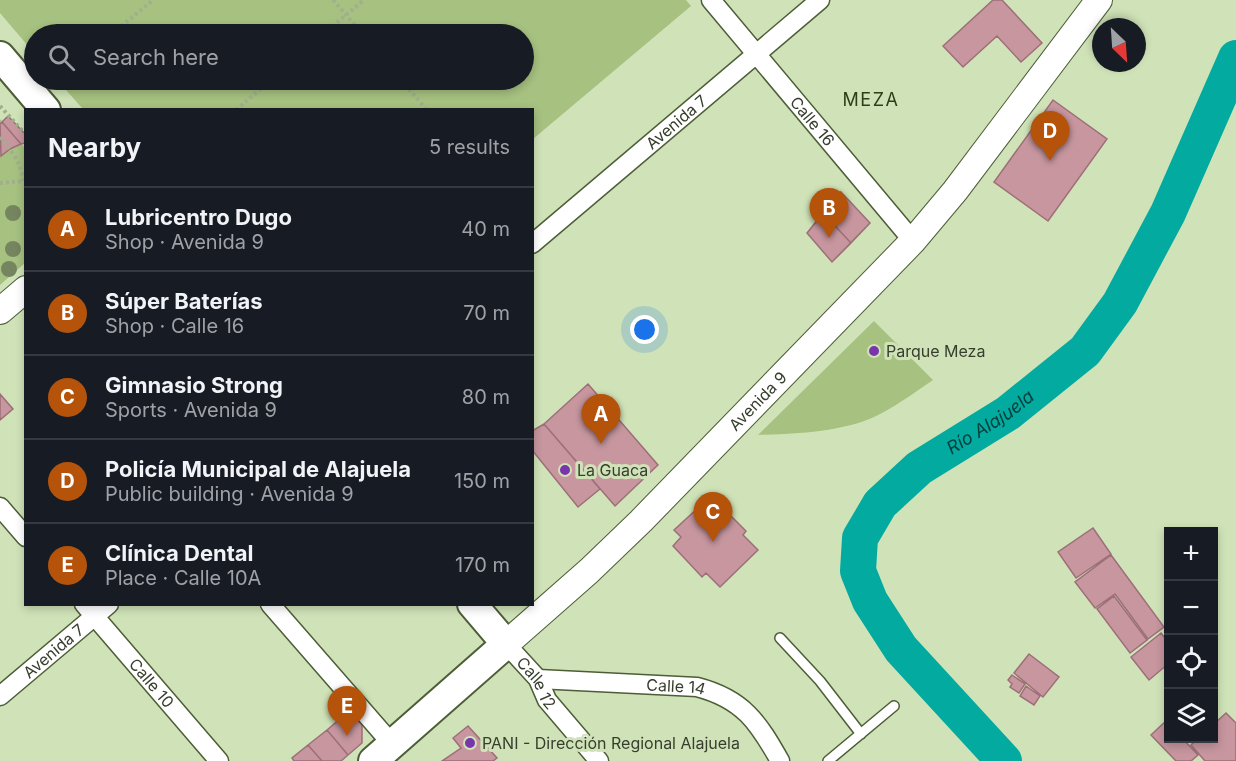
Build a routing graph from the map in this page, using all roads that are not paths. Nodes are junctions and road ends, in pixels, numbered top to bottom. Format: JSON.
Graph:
{"nodes":[{"id":1,"x":711,"y":0,"type":"edge"},
{"id":2,"x":820,"y":0,"type":"edge"},
{"id":3,"x":1099,"y":0,"type":"edge"},
{"id":4,"x":757,"y":53,"type":"junction"},
{"id":5,"x":0,"y":56,"type":"edge"},
{"id":6,"x":24,"y":84,"type":"edge"},
{"id":7,"x":29,"y":90,"type":"edge"},
{"id":8,"x":44,"y":108,"type":"edge"},
{"id":9,"x":913,"y":241,"type":"junction"},
{"id":10,"x":534,"y":242,"type":"edge"},
{"id":11,"x":24,"y":291,"type":"edge"},
{"id":12,"x":0,"y":311,"type":"edge"},
{"id":13,"x":0,"y":507,"type":"edge"},
{"id":14,"x":24,"y":535,"type":"edge"},
{"id":15,"x":103,"y":606,"type":"edge"},
{"id":16,"x":272,"y":606,"type":"edge"},
{"id":17,"x":474,"y":606,"type":"edge"},
{"id":18,"x":89,"y":611,"type":"edge"},
{"id":19,"x":780,"y":638,"type":"dead end"},
{"id":20,"x":506,"y":644,"type":"junction"},
{"id":21,"x":538,"y":679,"type":"junction"},
{"id":22,"x":0,"y":696,"type":"edge"},
{"id":23,"x":894,"y":706,"type":"dead end"},
{"id":24,"x":861,"y":734,"type":"junction"},
{"id":25,"x":383,"y":753,"type":"edge"},
{"id":26,"x":219,"y":761,"type":"edge"},
{"id":27,"x":599,"y":761,"type":"edge"},
{"id":28,"x":780,"y":761,"type":"edge"},
{"id":29,"x":828,"y":761,"type":"edge"}],
"edges":[{"from":1,"to":4,"type":"street","name":"Calle 16"},
{"from":2,"to":4,"type":"street","name":"Avenida 7"},
{"from":3,"to":9,"type":"street","name":"Avenida 9"},
{"from":4,"to":9,"type":"street","name":"Calle 16"},
{"from":4,"to":10,"type":"street","name":"Avenida 7"},
{"from":5,"to":6,"type":"main road"},
{"from":7,"to":8,"type":"main road"},
{"from":9,"to":20,"type":"street","name":"Avenida 9"},
{"from":11,"to":12,"type":"street"},
{"from":13,"to":14,"type":"street"},
{"from":15,"to":18,"type":"street","name":"Avenida 7"},
{"from":16,"to":25,"type":"street"},
{"from":17,"to":20,"type":"main road","name":"Calle 12"},
{"from":18,"to":22,"type":"street","name":"Avenida 7"},
{"from":18,"to":26,"type":"street","name":"Calle 10"},
{"from":19,"to":24,"type":"lane"},
{"from":20,"to":21,"type":"street","name":"Calle 12"},
{"from":20,"to":25,"type":"main road","name":"Avenida 9"},
{"from":21,"to":27,"type":"street","name":"Calle 12"},
{"from":21,"to":28,"type":"street","name":"Calle 14"},
{"from":23,"to":24,"type":"lane"},
{"from":24,"to":29,"type":"lane"}]}
